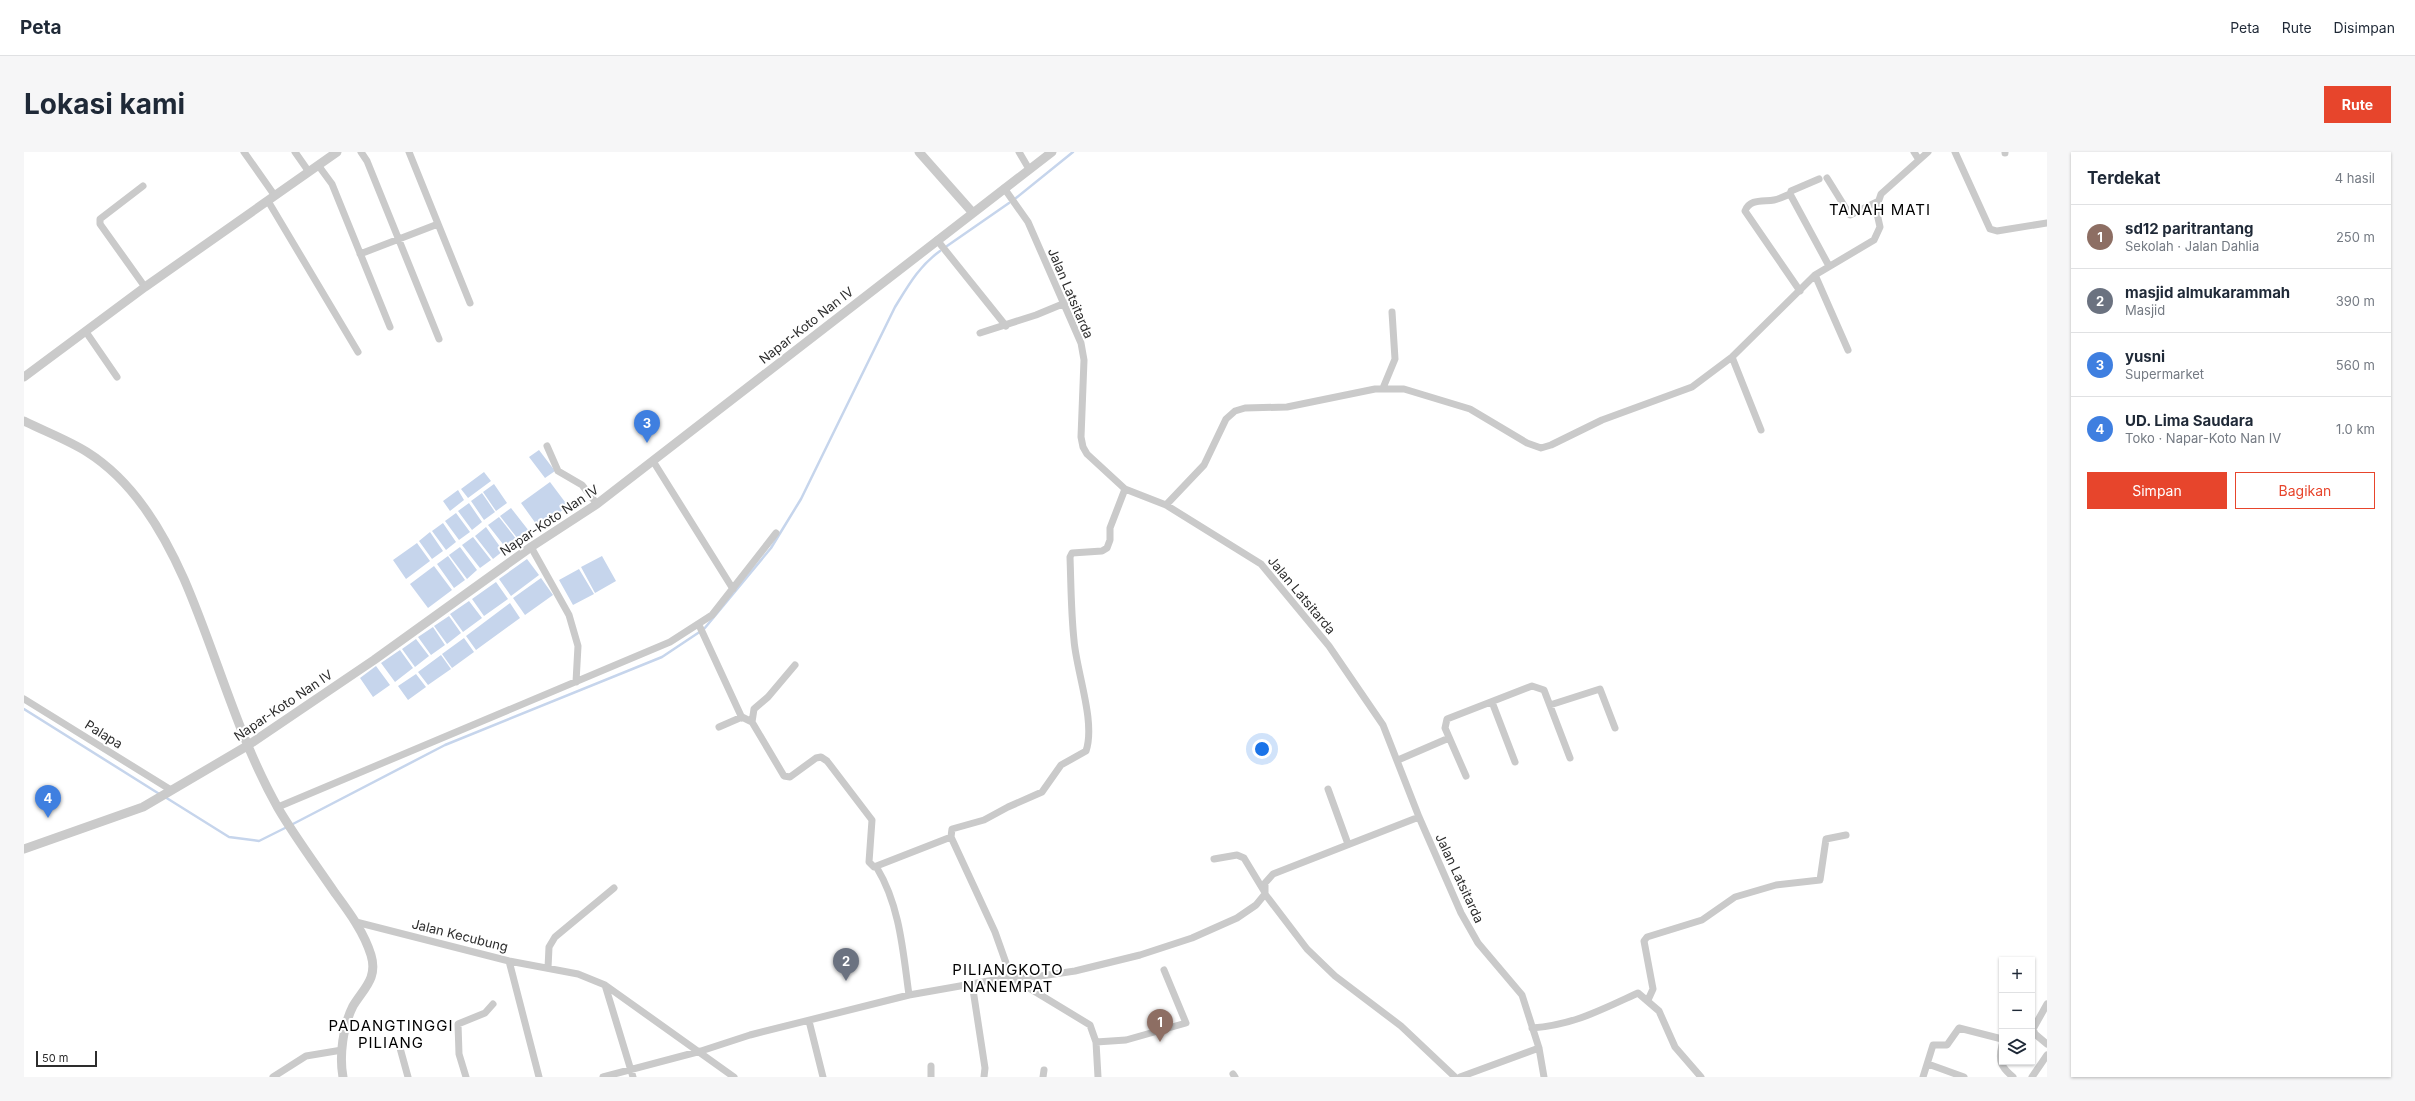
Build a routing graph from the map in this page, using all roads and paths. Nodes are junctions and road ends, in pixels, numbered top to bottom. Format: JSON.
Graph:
{"nodes":[{"id":1,"x":244,"y":152,"type":"edge"},
{"id":2,"x":295,"y":152,"type":"edge"},
{"id":3,"x":337,"y":152,"type":"edge"},
{"id":4,"x":361,"y":152,"type":"edge"},
{"id":5,"x":409,"y":152,"type":"edge"},
{"id":6,"x":919,"y":152,"type":"edge"},
{"id":7,"x":1019,"y":152,"type":"edge"},
{"id":8,"x":1052,"y":152,"type":"edge"},
{"id":9,"x":1914,"y":152,"type":"edge"},
{"id":10,"x":1928,"y":152,"type":"edge"},
{"id":11,"x":1955,"y":152,"type":"edge"},
{"id":12,"x":1919,"y":160,"type":"junction"},
{"id":13,"x":318,"y":166,"type":"junction"},
{"id":14,"x":1029,"y":169,"type":"junction"},
{"id":15,"x":309,"y":172,"type":"junction"},
{"id":16,"x":1827,"y":178,"type":"dead end"},
{"id":17,"x":1819,"y":179,"type":"dead end"},
{"id":18,"x":143,"y":186,"type":"dead end"},
{"id":19,"x":1004,"y":188,"type":"junction"},
{"id":20,"x":1790,"y":194,"type":"junction"},
{"id":21,"x":272,"y":199,"type":"junction"},
{"id":22,"x":1877,"y":202,"type":"junction"},
{"id":23,"x":973,"y":213,"type":"junction"},
{"id":24,"x":2047,"y":223,"type":"edge"},
{"id":25,"x":438,"y":224,"type":"junction"},
{"id":26,"x":399,"y":240,"type":"junction"},
{"id":27,"x":937,"y":240,"type":"junction"},
{"id":28,"x":360,"y":254,"type":"junction"},
{"id":29,"x":1829,"y":266,"type":"junction"},
{"id":30,"x":1816,"y":275,"type":"junction"},
{"id":31,"x":145,"y":287,"type":"junction"},
{"id":32,"x":1800,"y":291,"type":"junction"},
{"id":33,"x":470,"y":303,"type":"dead end"},
{"id":34,"x":1065,"y":303,"type":"junction"},
{"id":35,"x":1392,"y":312,"type":"dead end"},
{"id":36,"x":1006,"y":326,"type":"junction"},
{"id":37,"x":390,"y":327,"type":"dead end"},
{"id":38,"x":86,"y":332,"type":"junction"},
{"id":39,"x":980,"y":333,"type":"dead end"},
{"id":40,"x":439,"y":339,"type":"dead end"},
{"id":41,"x":1848,"y":350,"type":"dead end"},
{"id":42,"x":358,"y":352,"type":"dead end"},
{"id":43,"x":1732,"y":357,"type":"junction"},
{"id":44,"x":24,"y":377,"type":"edge"},
{"id":45,"x":117,"y":377,"type":"dead end"},
{"id":46,"x":1383,"y":388,"type":"junction"},
{"id":47,"x":24,"y":421,"type":"edge"},
{"id":48,"x":1761,"y":430,"type":"dead end"},
{"id":49,"x":547,"y":446,"type":"dead end"},
{"id":50,"x":653,"y":461,"type":"junction"},
{"id":51,"x":1123,"y":493,"type":"junction"},
{"id":52,"x":597,"y":504,"type":"junction"},
{"id":53,"x":1166,"y":505,"type":"junction"},
{"id":54,"x":776,"y":532,"type":"dead end"},
{"id":55,"x":531,"y":547,"type":"junction"},
{"id":56,"x":733,"y":589,"type":"junction"},
{"id":57,"x":701,"y":629,"type":"junction"},
{"id":58,"x":795,"y":665,"type":"dead end"},
{"id":59,"x":576,"y":682,"type":"junction"},
{"id":60,"x":24,"y":699,"type":"edge"},
{"id":61,"x":1492,"y":702,"type":"junction"},
{"id":62,"x":1550,"y":705,"type":"junction"},
{"id":63,"x":742,"y":718,"type":"junction"},
{"id":64,"x":752,"y":722,"type":"junction"},
{"id":65,"x":719,"y":727,"type":"dead end"},
{"id":66,"x":1615,"y":728,"type":"dead end"},
{"id":67,"x":1449,"y":738,"type":"junction"},
{"id":68,"x":247,"y":746,"type":"junction"},
{"id":69,"x":1570,"y":758,"type":"dead end"},
{"id":70,"x":1398,"y":760,"type":"junction"},
{"id":71,"x":1515,"y":762,"type":"dead end"},
{"id":72,"x":1466,"y":776,"type":"dead end"},
{"id":73,"x":1328,"y":789,"type":"dead end"},
{"id":74,"x":170,"y":791,"type":"junction"},
{"id":75,"x":278,"y":807,"type":"junction"},
{"id":76,"x":1419,"y":817,"type":"junction"},
{"id":77,"x":1846,"y":835,"type":"dead end"},
{"id":78,"x":951,"y":837,"type":"junction"},
{"id":79,"x":1348,"y":844,"type":"junction"},
{"id":80,"x":24,"y":849,"type":"edge"},
{"id":81,"x":1214,"y":859,"type":"dead end"},
{"id":82,"x":877,"y":868,"type":"junction"},
{"id":83,"x":614,"y":888,"type":"dead end"},
{"id":84,"x":1265,"y":892,"type":"junction"},
{"id":85,"x":356,"y":922,"type":"junction"},
{"id":86,"x":509,"y":961,"type":"junction"},
{"id":87,"x":548,"y":968,"type":"junction"},
{"id":88,"x":1164,"y":970,"type":"dead end"},
{"id":89,"x":1011,"y":977,"type":"junction"},
{"id":90,"x":972,"y":983,"type":"junction"},
{"id":91,"x":605,"y":985,"type":"junction"},
{"id":92,"x":909,"y":995,"type":"junction"},
{"id":93,"x":1648,"y":1000,"type":"junction"},
{"id":94,"x":494,"y":1004,"type":"dead end"},
{"id":95,"x":2047,"y":1004,"type":"edge"},
{"id":96,"x":809,"y":1021,"type":"junction"},
{"id":97,"x":1532,"y":1028,"type":"junction"},
{"id":98,"x":1999,"y":1038,"type":"edge"},
{"id":99,"x":1096,"y":1042,"type":"junction"},
{"id":100,"x":2047,"y":1044,"type":"edge"},
{"id":101,"x":400,"y":1048,"type":"dead end"},
{"id":102,"x":1539,"y":1048,"type":"junction"},
{"id":103,"x":342,"y":1050,"type":"junction"},
{"id":104,"x":701,"y":1051,"type":"junction"},
{"id":105,"x":2047,"y":1055,"type":"edge"},
{"id":106,"x":1928,"y":1064,"type":"junction"},
{"id":107,"x":2001,"y":1065,"type":"edge"},
{"id":108,"x":931,"y":1066,"type":"dead end"},
{"id":109,"x":631,"y":1069,"type":"junction"},
{"id":110,"x":273,"y":1077,"type":"edge"},
{"id":111,"x":343,"y":1077,"type":"edge"},
{"id":112,"x":408,"y":1077,"type":"edge"},
{"id":113,"x":466,"y":1077,"type":"edge"},
{"id":114,"x":539,"y":1077,"type":"edge"},
{"id":115,"x":603,"y":1077,"type":"edge"},
{"id":116,"x":633,"y":1077,"type":"edge"},
{"id":117,"x":734,"y":1077,"type":"edge"},
{"id":118,"x":823,"y":1077,"type":"edge"},
{"id":119,"x":931,"y":1077,"type":"edge"},
{"id":120,"x":984,"y":1077,"type":"edge"},
{"id":121,"x":1098,"y":1077,"type":"edge"},
{"id":122,"x":1455,"y":1077,"type":"edge"},
{"id":123,"x":1460,"y":1077,"type":"edge"},
{"id":124,"x":1544,"y":1077,"type":"edge"},
{"id":125,"x":1701,"y":1077,"type":"edge"},
{"id":126,"x":1923,"y":1077,"type":"edge"},
{"id":127,"x":1964,"y":1077,"type":"edge"},
{"id":128,"x":2013,"y":1077,"type":"edge"},
{"id":129,"x":2032,"y":1077,"type":"edge"}],
"edges":[{"from":1,"to":21,"type":"street"},
{"from":2,"to":15,"type":"street"},
{"from":3,"to":13,"type":"street"},
{"from":4,"to":26,"type":"street"},
{"from":5,"to":25,"type":"street"},
{"from":6,"to":23,"type":"street"},
{"from":7,"to":14,"type":"street"},
{"from":8,"to":14,"type":"street","name":"Napar-Koto Nan IV"},
{"from":9,"to":12,"type":"street"},
{"from":10,"to":12,"type":"street"},
{"from":11,"to":24,"type":"street"},
{"from":12,"to":22,"type":"street"},
{"from":13,"to":15,"type":"street"},
{"from":13,"to":28,"type":"street"},
{"from":14,"to":19,"type":"street","name":"Napar-Koto Nan IV"},
{"from":15,"to":21,"type":"street"},
{"from":16,"to":22,"type":"street"},
{"from":17,"to":20,"type":"street"},
{"from":18,"to":31,"type":"street"},
{"from":19,"to":23,"type":"street","name":"Napar-Koto Nan IV"},
{"from":19,"to":34,"type":"street","name":"Jalan Latsitarda"},
{"from":20,"to":29,"type":"street"},
{"from":20,"to":32,"type":"street"},
{"from":21,"to":31,"type":"street"},
{"from":21,"to":42,"type":"street"},
{"from":22,"to":29,"type":"street"},
{"from":23,"to":27,"type":"street","name":"Napar-Koto Nan IV"},
{"from":25,"to":26,"type":"street"},
{"from":25,"to":33,"type":"street"},
{"from":26,"to":28,"type":"street"},
{"from":26,"to":40,"type":"street"},
{"from":27,"to":36,"type":"street"},
{"from":27,"to":50,"type":"street","name":"Napar-Koto Nan IV"},
{"from":28,"to":37,"type":"street"},
{"from":29,"to":30,"type":"street"},
{"from":30,"to":32,"type":"street"},
{"from":30,"to":41,"type":"street"},
{"from":31,"to":38,"type":"street"},
{"from":32,"to":43,"type":"street"},
{"from":34,"to":36,"type":"street"},
{"from":34,"to":51,"type":"street","name":"Jalan Latsitarda"},
{"from":35,"to":46,"type":"street"},
{"from":36,"to":39,"type":"street"},
{"from":38,"to":44,"type":"street"},
{"from":38,"to":45,"type":"street"},
{"from":43,"to":46,"type":"street"},
{"from":43,"to":48,"type":"street"},
{"from":46,"to":53,"type":"street"},
{"from":47,"to":68,"type":"street"},
{"from":49,"to":52,"type":"street"},
{"from":50,"to":52,"type":"street","name":"Napar-Koto Nan IV"},
{"from":50,"to":56,"type":"street"},
{"from":51,"to":53,"type":"street","name":"Jalan Latsitarda"},
{"from":51,"to":78,"type":"street"},
{"from":52,"to":55,"type":"street","name":"Napar-Koto Nan IV"},
{"from":53,"to":70,"type":"street","name":"Jalan Latsitarda"},
{"from":54,"to":56,"type":"street"},
{"from":55,"to":59,"type":"street"},
{"from":55,"to":68,"type":"street","name":"Napar-Koto Nan IV"},
{"from":56,"to":57,"type":"street"},
{"from":57,"to":59,"type":"street"},
{"from":57,"to":63,"type":"street"},
{"from":58,"to":64,"type":"street"},
{"from":59,"to":75,"type":"street"},
{"from":60,"to":74,"type":"street","name":"Palapa"},
{"from":61,"to":62,"type":"street"},
{"from":61,"to":67,"type":"street"},
{"from":61,"to":71,"type":"street"},
{"from":62,"to":66,"type":"street"},
{"from":62,"to":69,"type":"street"},
{"from":63,"to":64,"type":"street"},
{"from":63,"to":65,"type":"street"},
{"from":64,"to":82,"type":"street"},
{"from":67,"to":70,"type":"street"},
{"from":67,"to":72,"type":"street"},
{"from":68,"to":74,"type":"street","name":"Napar-Koto Nan IV"},
{"from":68,"to":75,"type":"street"},
{"from":70,"to":76,"type":"street","name":"Jalan Latsitarda"},
{"from":73,"to":79,"type":"street"},
{"from":74,"to":80,"type":"street","name":"Napar-Koto Nan IV"},
{"from":75,"to":85,"type":"street"},
{"from":76,"to":79,"type":"street"},
{"from":76,"to":97,"type":"street","name":"Jalan Latsitarda"},
{"from":77,"to":93,"type":"street"},
{"from":78,"to":82,"type":"street"},
{"from":78,"to":89,"type":"street"},
{"from":79,"to":84,"type":"street"},
{"from":81,"to":84,"type":"street"},
{"from":82,"to":92,"type":"street"},
{"from":83,"to":87,"type":"street"},
{"from":84,"to":89,"type":"street"},
{"from":84,"to":122,"type":"street"},
{"from":85,"to":86,"type":"street","name":"Jalan Kecubung"},
{"from":85,"to":103,"type":"street"},
{"from":86,"to":87,"type":"street","name":"Jalan Kecubung"},
{"from":86,"to":114,"type":"street"},
{"from":87,"to":91,"type":"street","name":"Jalan Kecubung"},
{"from":88,"to":99,"type":"street"},
{"from":89,"to":90,"type":"street"},
{"from":89,"to":99,"type":"street"},
{"from":90,"to":92,"type":"street"},
{"from":90,"to":120,"type":"street"},
{"from":91,"to":104,"type":"street","name":"Jalan Kecubung"},
{"from":91,"to":109,"type":"street"},
{"from":92,"to":96,"type":"street"},
{"from":93,"to":97,"type":"street"},
{"from":93,"to":125,"type":"street"},
{"from":94,"to":113,"type":"street"},
{"from":95,"to":100,"type":"street"},
{"from":96,"to":104,"type":"street"},
{"from":96,"to":118,"type":"street"},
{"from":97,"to":102,"type":"street","name":"Jalan Latsitarda"},
{"from":98,"to":106,"type":"street"},
{"from":99,"to":121,"type":"street"},
{"from":101,"to":112,"type":"street"},
{"from":102,"to":123,"type":"street"},
{"from":102,"to":124,"type":"street","name":"Jalan Latsitarda"},
{"from":103,"to":110,"type":"street"},
{"from":103,"to":111,"type":"street"},
{"from":104,"to":109,"type":"street"},
{"from":104,"to":117,"type":"street","name":"Jalan Kecubung"},
{"from":105,"to":129,"type":"street"},
{"from":106,"to":126,"type":"street"},
{"from":106,"to":127,"type":"street"},
{"from":107,"to":128,"type":"street"},
{"from":108,"to":119,"type":"street"},
{"from":109,"to":115,"type":"street"},
{"from":109,"to":116,"type":"street"}]}
